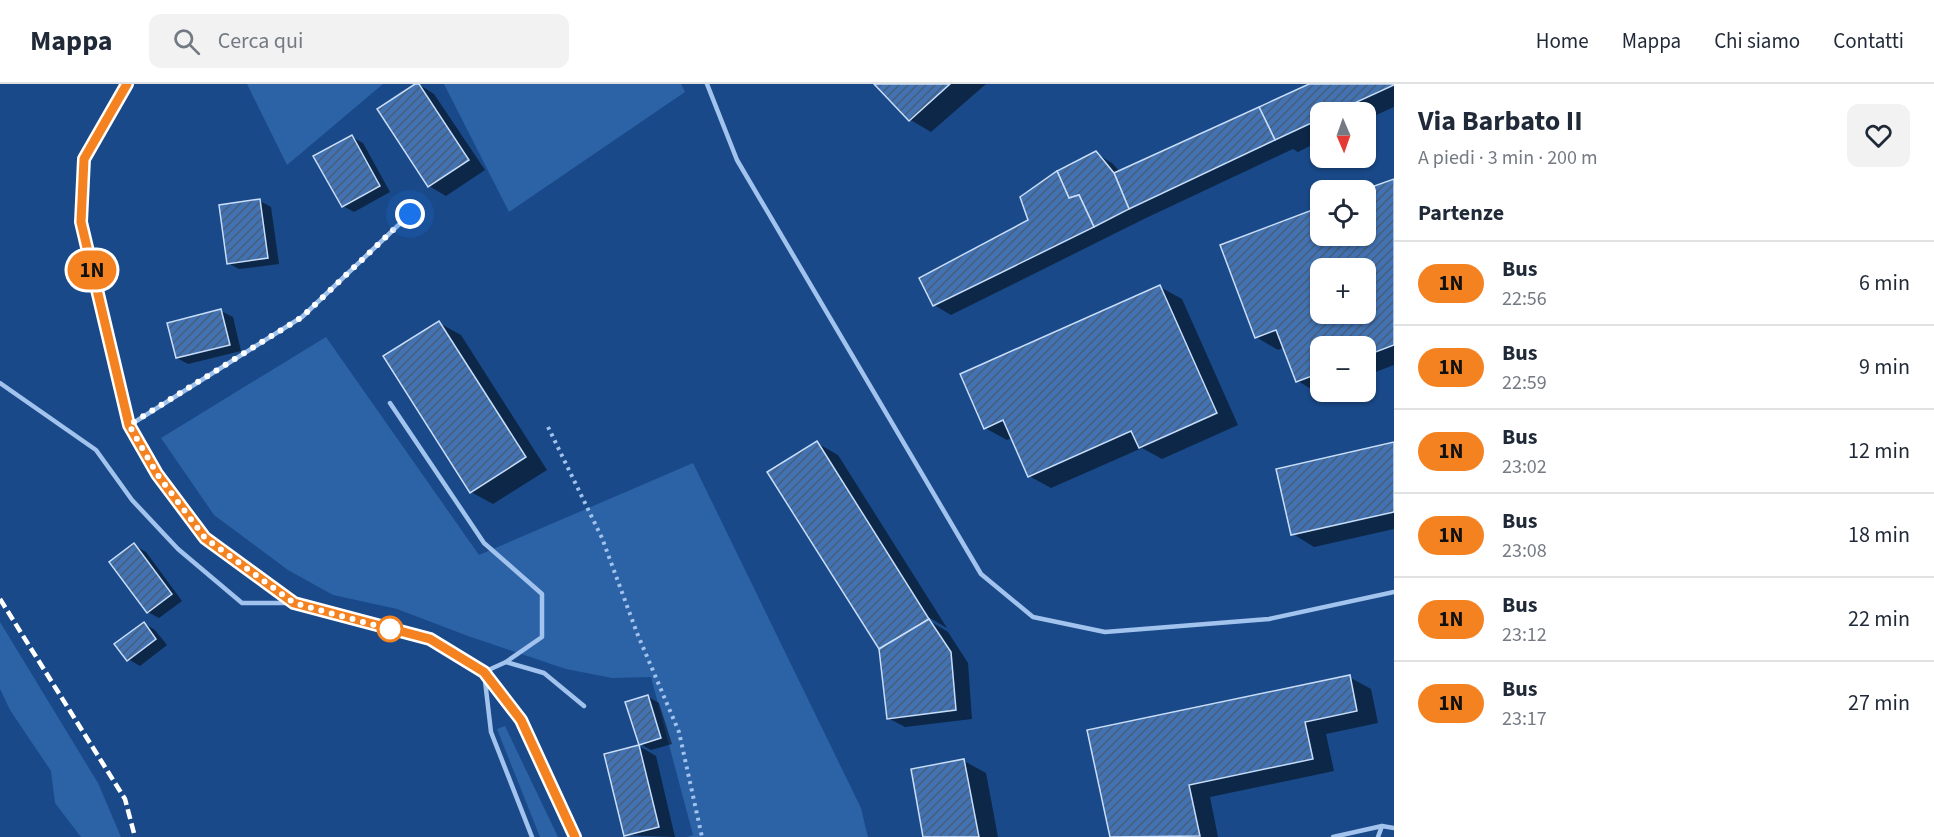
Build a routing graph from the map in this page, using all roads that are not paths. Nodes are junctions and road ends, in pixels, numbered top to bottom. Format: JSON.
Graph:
{"nodes":[{"id":1,"x":127,"y":84,"type":"edge"},
{"id":2,"x":707,"y":84,"type":"edge"},
{"id":3,"x":410,"y":214,"type":"dead end"},
{"id":4,"x":0,"y":383,"type":"edge"},
{"id":5,"x":390,"y":403,"type":"dead end"},
{"id":6,"x":129,"y":425,"type":"junction"},
{"id":7,"x":1394,"y":592,"type":"edge"},
{"id":8,"x":294,"y":603,"type":"junction"},
{"id":9,"x":506,"y":662,"type":"junction"},
{"id":10,"x":484,"y":672,"type":"junction"},
{"id":11,"x":584,"y":706,"type":"dead end"},
{"id":12,"x":1383,"y":826,"type":"junction"},
{"id":13,"x":1394,"y":828,"type":"edge"},
{"id":14,"x":532,"y":837,"type":"edge"},
{"id":15,"x":575,"y":837,"type":"edge"},
{"id":16,"x":1333,"y":837,"type":"edge"},
{"id":17,"x":1378,"y":837,"type":"edge"}],
"edges":[{"from":1,"to":6,"type":"street"},
{"from":2,"to":7,"type":"lane"},
{"from":3,"to":6,"type":"lane"},
{"from":4,"to":8,"type":"lane"},
{"from":5,"to":9,"type":"lane"},
{"from":6,"to":8,"type":"street"},
{"from":8,"to":10,"type":"street"},
{"from":9,"to":10,"type":"lane"},
{"from":9,"to":11,"type":"lane"},
{"from":10,"to":14,"type":"lane"},
{"from":10,"to":15,"type":"street"},
{"from":12,"to":13,"type":"lane"},
{"from":12,"to":16,"type":"lane"},
{"from":12,"to":17,"type":"lane"}]}
